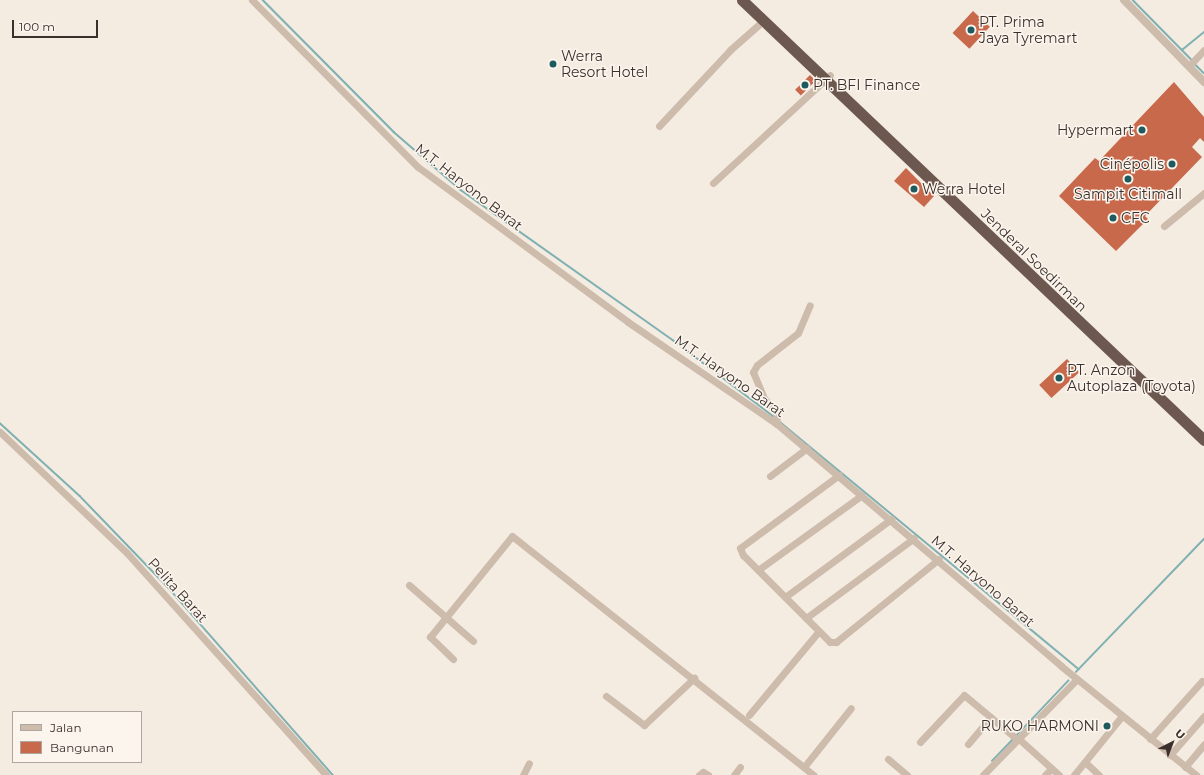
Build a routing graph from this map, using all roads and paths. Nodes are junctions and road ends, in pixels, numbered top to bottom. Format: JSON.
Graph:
{"nodes":[{"id":1,"x":252,"y":0,"type":"edge"},
{"id":2,"x":742,"y":0,"type":"edge"},
{"id":3,"x":752,"y":0,"type":"edge"},
{"id":4,"x":1124,"y":0,"type":"edge"},
{"id":5,"x":764,"y":20,"type":"junction"},
{"id":6,"x":1204,"y":50,"type":"edge"},
{"id":7,"x":1192,"y":63,"type":"junction"},
{"id":8,"x":828,"y":77,"type":"junction"},
{"id":9,"x":1204,"y":82,"type":"edge"},
{"id":10,"x":659,"y":126,"type":"dead end"},
{"id":11,"x":713,"y":183,"type":"dead end"},
{"id":12,"x":1204,"y":193,"type":"edge"},
{"id":13,"x":1164,"y":226,"type":"dead end"},
{"id":14,"x":810,"y":304,"type":"dead end"},
{"id":15,"x":777,"y":424,"type":"junction"},
{"id":16,"x":1197,"y":428,"type":"edge"},
{"id":17,"x":0,"y":432,"type":"edge"},
{"id":18,"x":1204,"y":440,"type":"edge"},
{"id":19,"x":807,"y":448,"type":"junction"},
{"id":20,"x":839,"y":475,"type":"junction"},
{"id":21,"x":770,"y":476,"type":"dead end"},
{"id":22,"x":862,"y":495,"type":"junction"},
{"id":23,"x":891,"y":519,"type":"junction"},
{"id":24,"x":914,"y":538,"type":"junction"},
{"id":25,"x":939,"y":560,"type":"junction"},
{"id":26,"x":758,"y":570,"type":"junction"},
{"id":27,"x":409,"y":585,"type":"dead end"},
{"id":28,"x":785,"y":597,"type":"junction"},
{"id":29,"x":447,"y":617,"type":"junction"},
{"id":30,"x":806,"y":618,"type":"junction"},
{"id":31,"x":819,"y":631,"type":"junction"},
{"id":32,"x":473,"y":641,"type":"dead end"},
{"id":33,"x":453,"y":660,"type":"dead end"},
{"id":34,"x":694,"y":678,"type":"junction"},
{"id":35,"x":1077,"y":679,"type":"junction"},
{"id":36,"x":1202,"y":681,"type":"dead end"},
{"id":37,"x":606,"y":696,"type":"dead end"},
{"id":38,"x":851,"y":708,"type":"dead end"},
{"id":39,"x":749,"y":715,"type":"dead end"},
{"id":40,"x":1122,"y":716,"type":"junction"},
{"id":41,"x":1204,"y":716,"type":"edge"},
{"id":42,"x":991,"y":717,"type":"junction"},
{"id":43,"x":1018,"y":739,"type":"junction"},
{"id":44,"x":1150,"y":739,"type":"junction"},
{"id":45,"x":920,"y":742,"type":"dead end"},
{"id":46,"x":968,"y":744,"type":"dead end"},
{"id":47,"x":1204,"y":744,"type":"edge"},
{"id":48,"x":1170,"y":755,"type":"junction"},
{"id":49,"x":888,"y":759,"type":"dead end"},
{"id":50,"x":1085,"y":762,"type":"junction"},
{"id":51,"x":529,"y":763,"type":"dead end"},
{"id":52,"x":1185,"y":766,"type":"junction"},
{"id":53,"x":740,"y":767,"type":"dead end"},
{"id":54,"x":804,"y":767,"type":"junction"},
{"id":55,"x":1051,"y":769,"type":"junction"},
{"id":56,"x":326,"y":775,"type":"edge"},
{"id":57,"x":523,"y":775,"type":"edge"},
{"id":58,"x":699,"y":775,"type":"edge"},
{"id":59,"x":708,"y":775,"type":"edge"},
{"id":60,"x":734,"y":775,"type":"edge"},
{"id":61,"x":814,"y":775,"type":"edge"},
{"id":62,"x":907,"y":775,"type":"edge"},
{"id":63,"x":982,"y":775,"type":"edge"},
{"id":64,"x":1046,"y":775,"type":"edge"},
{"id":65,"x":1059,"y":775,"type":"edge"},
{"id":66,"x":1074,"y":775,"type":"edge"},
{"id":67,"x":1099,"y":775,"type":"edge"},
{"id":68,"x":1196,"y":775,"type":"edge"}],
"edges":[{"from":1,"to":15,"type":"street","name":"M.T. Haryono Barat"},
{"from":2,"to":5,"type":"highway","name":"Jenderal Soedirman"},
{"from":3,"to":8,"type":"highway","name":"Jenderal Soedirman"},
{"from":4,"to":7,"type":"street"},
{"from":5,"to":8,"type":"highway","name":"Jenderal Soedirman"},
{"from":5,"to":10,"type":"street"},
{"from":6,"to":7,"type":"street"},
{"from":7,"to":9,"type":"street"},
{"from":8,"to":11,"type":"street"},
{"from":8,"to":16,"type":"highway","name":"Jenderal Soedirman"},
{"from":12,"to":13,"type":"street"},
{"from":14,"to":15,"type":"street"},
{"from":15,"to":19,"type":"street","name":"M.T. Haryono Barat"},
{"from":16,"to":18,"type":"highway","name":"Jenderal Soedirman"},
{"from":17,"to":56,"type":"street","name":"Pelita Barat"},
{"from":19,"to":20,"type":"street","name":"M.T. Haryono Barat"},
{"from":19,"to":21,"type":"street"},
{"from":20,"to":22,"type":"street","name":"M.T. Haryono Barat"},
{"from":20,"to":26,"type":"street"},
{"from":22,"to":23,"type":"street","name":"M.T. Haryono Barat"},
{"from":22,"to":26,"type":"street"},
{"from":23,"to":24,"type":"street","name":"M.T. Haryono Barat"},
{"from":23,"to":28,"type":"street"},
{"from":24,"to":25,"type":"street","name":"M.T. Haryono Barat"},
{"from":24,"to":30,"type":"street"},
{"from":25,"to":31,"type":"street"},
{"from":25,"to":35,"type":"street","name":"M.T. Haryono Barat"},
{"from":26,"to":28,"type":"street"},
{"from":27,"to":29,"type":"street"},
{"from":28,"to":30,"type":"street"},
{"from":29,"to":32,"type":"street"},
{"from":29,"to":33,"type":"street"},
{"from":29,"to":34,"type":"street"},
{"from":30,"to":31,"type":"street"},
{"from":31,"to":39,"type":"street"},
{"from":34,"to":37,"type":"street"},
{"from":34,"to":54,"type":"street"},
{"from":35,"to":40,"type":"street","name":"M.T. Haryono Barat"},
{"from":35,"to":43,"type":"street"},
{"from":36,"to":44,"type":"street"},
{"from":38,"to":54,"type":"street"},
{"from":40,"to":44,"type":"street","name":"M.T. Haryono Barat"},
{"from":40,"to":50,"type":"street"},
{"from":41,"to":48,"type":"street"},
{"from":42,"to":43,"type":"street"},
{"from":42,"to":45,"type":"street"},
{"from":42,"to":46,"type":"street"},
{"from":43,"to":55,"type":"street"},
{"from":43,"to":63,"type":"street"},
{"from":44,"to":48,"type":"street","name":"M.T. Haryono Barat"},
{"from":47,"to":52,"type":"street"},
{"from":48,"to":52,"type":"street","name":"M.T. Haryono Barat"},
{"from":49,"to":62,"type":"street"},
{"from":50,"to":66,"type":"street"},
{"from":50,"to":67,"type":"street"},
{"from":51,"to":57,"type":"street"},
{"from":52,"to":68,"type":"street","name":"M.T. Haryono Barat"},
{"from":53,"to":60,"type":"street"},
{"from":54,"to":61,"type":"street"},
{"from":55,"to":64,"type":"street"},
{"from":55,"to":65,"type":"street"},
{"from":58,"to":59,"type":"street"}]}
